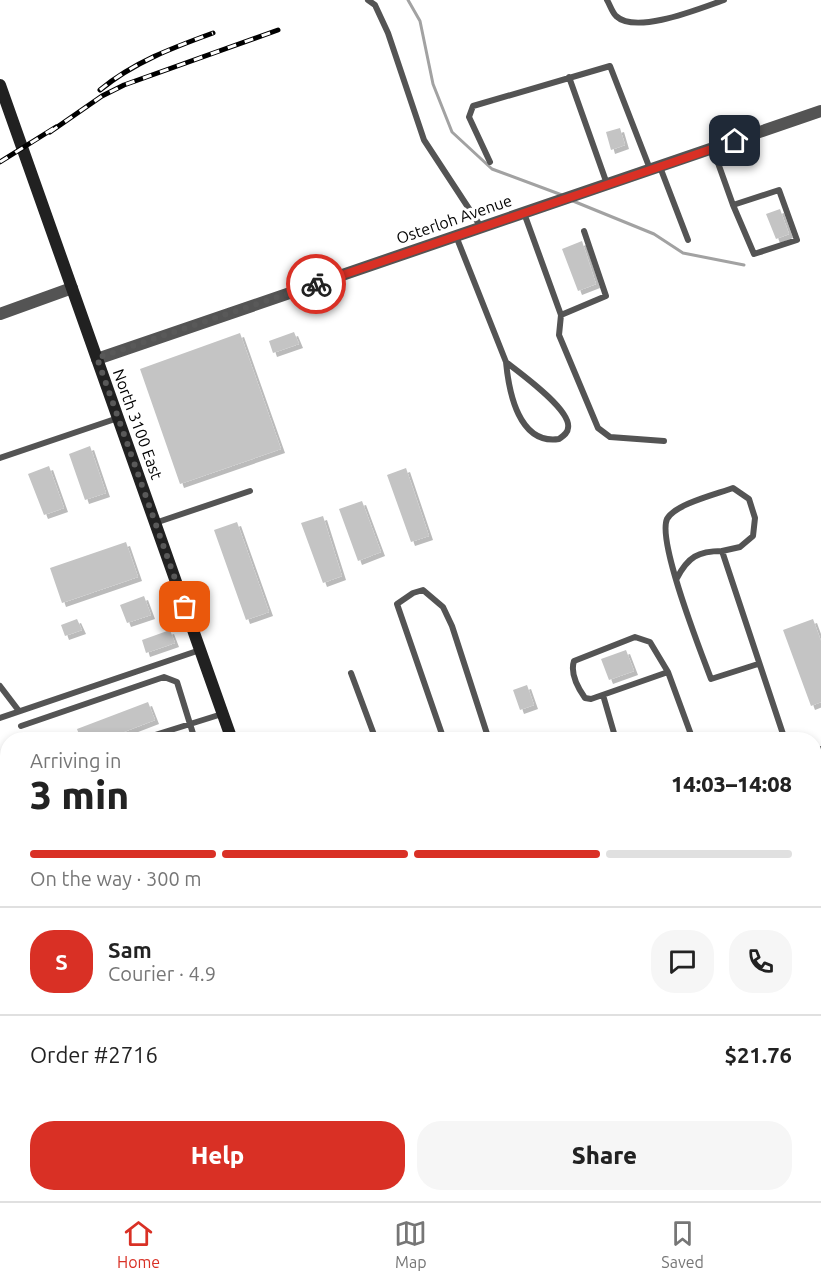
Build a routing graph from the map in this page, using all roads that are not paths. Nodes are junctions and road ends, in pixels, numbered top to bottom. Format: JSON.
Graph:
{"nodes":[{"id":1,"x":368,"y":0,"type":"edge"},
{"id":2,"x":607,"y":0,"type":"edge"},
{"id":3,"x":724,"y":0,"type":"edge"},
{"id":4,"x":569,"y":77,"type":"junction"},
{"id":5,"x":0,"y":85,"type":"edge"},
{"id":6,"x":821,"y":111,"type":"edge"},
{"id":7,"x":713,"y":148,"type":"junction"},
{"id":8,"x":490,"y":162,"type":"dead end"},
{"id":9,"x":655,"y":168,"type":"junction"},
{"id":10,"x":607,"y":184,"type":"junction"},
{"id":11,"x":733,"y":205,"type":"junction"},
{"id":12,"x":524,"y":213,"type":"junction"},
{"id":13,"x":482,"y":227,"type":"junction"},
{"id":14,"x":584,"y":231,"type":"dead end"},
{"id":15,"x":456,"y":236,"type":"junction"},
{"id":16,"x":688,"y":240,"type":"dead end"},
{"id":17,"x":72,"y":288,"type":"junction"},
{"id":18,"x":0,"y":314,"type":"edge"},
{"id":19,"x":561,"y":315,"type":"junction"},
{"id":20,"x":97,"y":358,"type":"junction"},
{"id":21,"x":506,"y":362,"type":"junction"},
{"id":22,"x":118,"y":418,"type":"junction"},
{"id":23,"x":664,"y":441,"type":"dead end"},
{"id":24,"x":0,"y":458,"type":"edge"},
{"id":25,"x":250,"y":491,"type":"dead end"},
{"id":26,"x":155,"y":523,"type":"junction"},
{"id":27,"x":722,"y":550,"type":"junction"},
{"id":28,"x":677,"y":578,"type":"junction"},
{"id":29,"x":200,"y":650,"type":"junction"},
{"id":30,"x":758,"y":664,"type":"junction"},
{"id":31,"x":668,"y":672,"type":"junction"},
{"id":32,"x":351,"y":673,"type":"dead end"},
{"id":33,"x":0,"y":686,"type":"edge"},
{"id":34,"x":603,"y":695,"type":"junction"},
{"id":35,"x":19,"y":711,"type":"junction"},
{"id":36,"x":223,"y":714,"type":"junction"},
{"id":37,"x":0,"y":718,"type":"edge"},
{"id":38,"x":190,"y":723,"type":"junction"},
{"id":39,"x":21,"y":726,"type":"dead end"},
{"id":40,"x":164,"y":732,"type":"edge"},
{"id":41,"x":193,"y":732,"type":"edge"},
{"id":42,"x":229,"y":732,"type":"edge"},
{"id":43,"x":373,"y":732,"type":"edge"},
{"id":44,"x":441,"y":732,"type":"edge"},
{"id":45,"x":486,"y":732,"type":"edge"},
{"id":46,"x":614,"y":732,"type":"edge"},
{"id":47,"x":690,"y":732,"type":"edge"},
{"id":48,"x":782,"y":732,"type":"edge"}],
"edges":[{"from":1,"to":13,"type":"lane"},
{"from":2,"to":3,"type":"lane"},
{"from":4,"to":8,"type":"lane"},
{"from":4,"to":9,"type":"lane"},
{"from":4,"to":10,"type":"lane"},
{"from":5,"to":17,"type":"main road","name":"North 3100 East"},
{"from":6,"to":7,"type":"street","name":"Osterloh Avenue"},
{"from":7,"to":9,"type":"street","name":"Osterloh Avenue"},
{"from":7,"to":11,"type":"lane"},
{"from":9,"to":10,"type":"street","name":"Osterloh Avenue"},
{"from":9,"to":16,"type":"lane"},
{"from":10,"to":12,"type":"street","name":"Osterloh Avenue"},
{"from":11,"to":11,"type":"lane"},
{"from":12,"to":13,"type":"street","name":"Osterloh Avenue"},
{"from":12,"to":19,"type":"lane"},
{"from":13,"to":15,"type":"street","name":"Osterloh Avenue"},
{"from":14,"to":19,"type":"lane"},
{"from":15,"to":20,"type":"street","name":"Osterloh Avenue"},
{"from":15,"to":21,"type":"lane"},
{"from":17,"to":18,"type":"street"},
{"from":17,"to":20,"type":"main road","name":"North 3100 East"},
{"from":19,"to":23,"type":"lane"},
{"from":20,"to":22,"type":"main road","name":"North 3100 East"},
{"from":21,"to":21,"type":"lane"},
{"from":22,"to":24,"type":"lane"},
{"from":22,"to":26,"type":"main road","name":"North 3100 East"},
{"from":25,"to":26,"type":"lane"},
{"from":26,"to":29,"type":"main road","name":"North 3100 East"},
{"from":27,"to":28,"type":"lane"},
{"from":27,"to":28,"type":"lane"},
{"from":27,"to":30,"type":"lane"},
{"from":28,"to":30,"type":"lane"},
{"from":29,"to":35,"type":"lane"},
{"from":29,"to":36,"type":"main road","name":"North 3100 East"},
{"from":30,"to":48,"type":"lane"},
{"from":31,"to":34,"type":"lane"},
{"from":31,"to":34,"type":"lane"},
{"from":31,"to":47,"type":"lane"},
{"from":32,"to":43,"type":"lane"},
{"from":33,"to":35,"type":"lane"},
{"from":34,"to":46,"type":"lane"},
{"from":35,"to":37,"type":"lane"},
{"from":36,"to":38,"type":"lane"},
{"from":36,"to":42,"type":"main road","name":"North 3100 East"},
{"from":38,"to":39,"type":"lane"},
{"from":38,"to":40,"type":"lane"},
{"from":38,"to":41,"type":"lane"},
{"from":44,"to":45,"type":"lane"}]}
